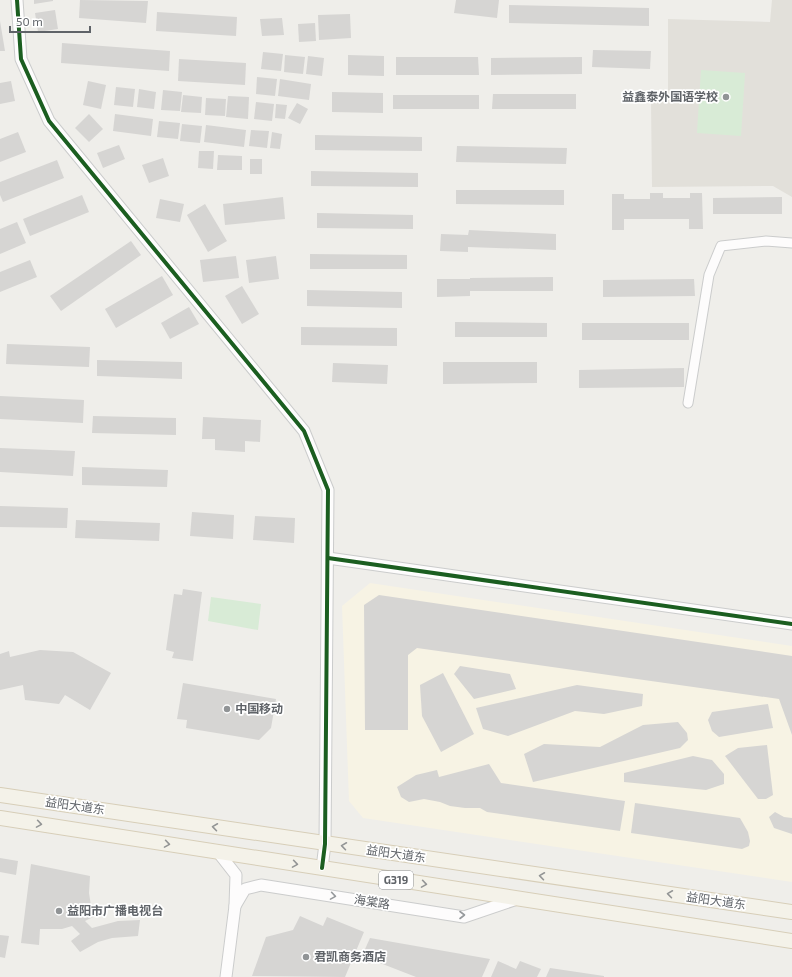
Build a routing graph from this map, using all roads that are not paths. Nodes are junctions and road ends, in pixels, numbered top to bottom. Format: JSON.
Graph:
{"nodes":[{"id":1,"x":17,"y":0,"type":"edge"},
{"id":2,"x":792,"y":243,"type":"edge"},
{"id":3,"x":688,"y":403,"type":"dead end"},
{"id":4,"x":328,"y":558,"type":"junction"},
{"id":5,"x":792,"y":624,"type":"edge"},
{"id":6,"x":0,"y":795,"type":"edge"},
{"id":7,"x":0,"y":818,"type":"edge"},
{"id":8,"x":325,"y":844,"type":"junction"},
{"id":9,"x":218,"y":852,"type":"junction"},
{"id":10,"x":322,"y":868,"type":"junction"},
{"id":11,"x":517,"y":899,"type":"junction"},
{"id":12,"x":235,"y":906,"type":"junction"},
{"id":13,"x":792,"y":912,"type":"edge"},
{"id":14,"x":792,"y":941,"type":"edge"},
{"id":15,"x":226,"y":977,"type":"edge"}],
"edges":[{"from":1,"to":4,"type":"street"},
{"from":2,"to":3,"type":"street"},
{"from":4,"to":5,"type":"street"},
{"from":4,"to":8,"type":"street"},
{"from":8,"to":6,"type":"main road","name":"益阳大道东","number":"G319","one_way":true},
{"from":7,"to":9,"type":"main road","number":"G319","one_way":true},
{"from":8,"to":10,"type":"street"},
{"from":13,"to":8,"type":"main road","name":"益阳大道东","number":"G319","one_way":true},
{"from":9,"to":10,"type":"main road","number":"G319","one_way":true},
{"from":9,"to":12,"type":"street","name":"海棠路"},
{"from":10,"to":11,"type":"main road","number":"G319","one_way":true},
{"from":12,"to":11,"type":"street","name":"海棠路","one_way":true},
{"from":11,"to":14,"type":"main road","number":"G319"},
{"from":12,"to":15,"type":"street","name":"海棠路"}]}
